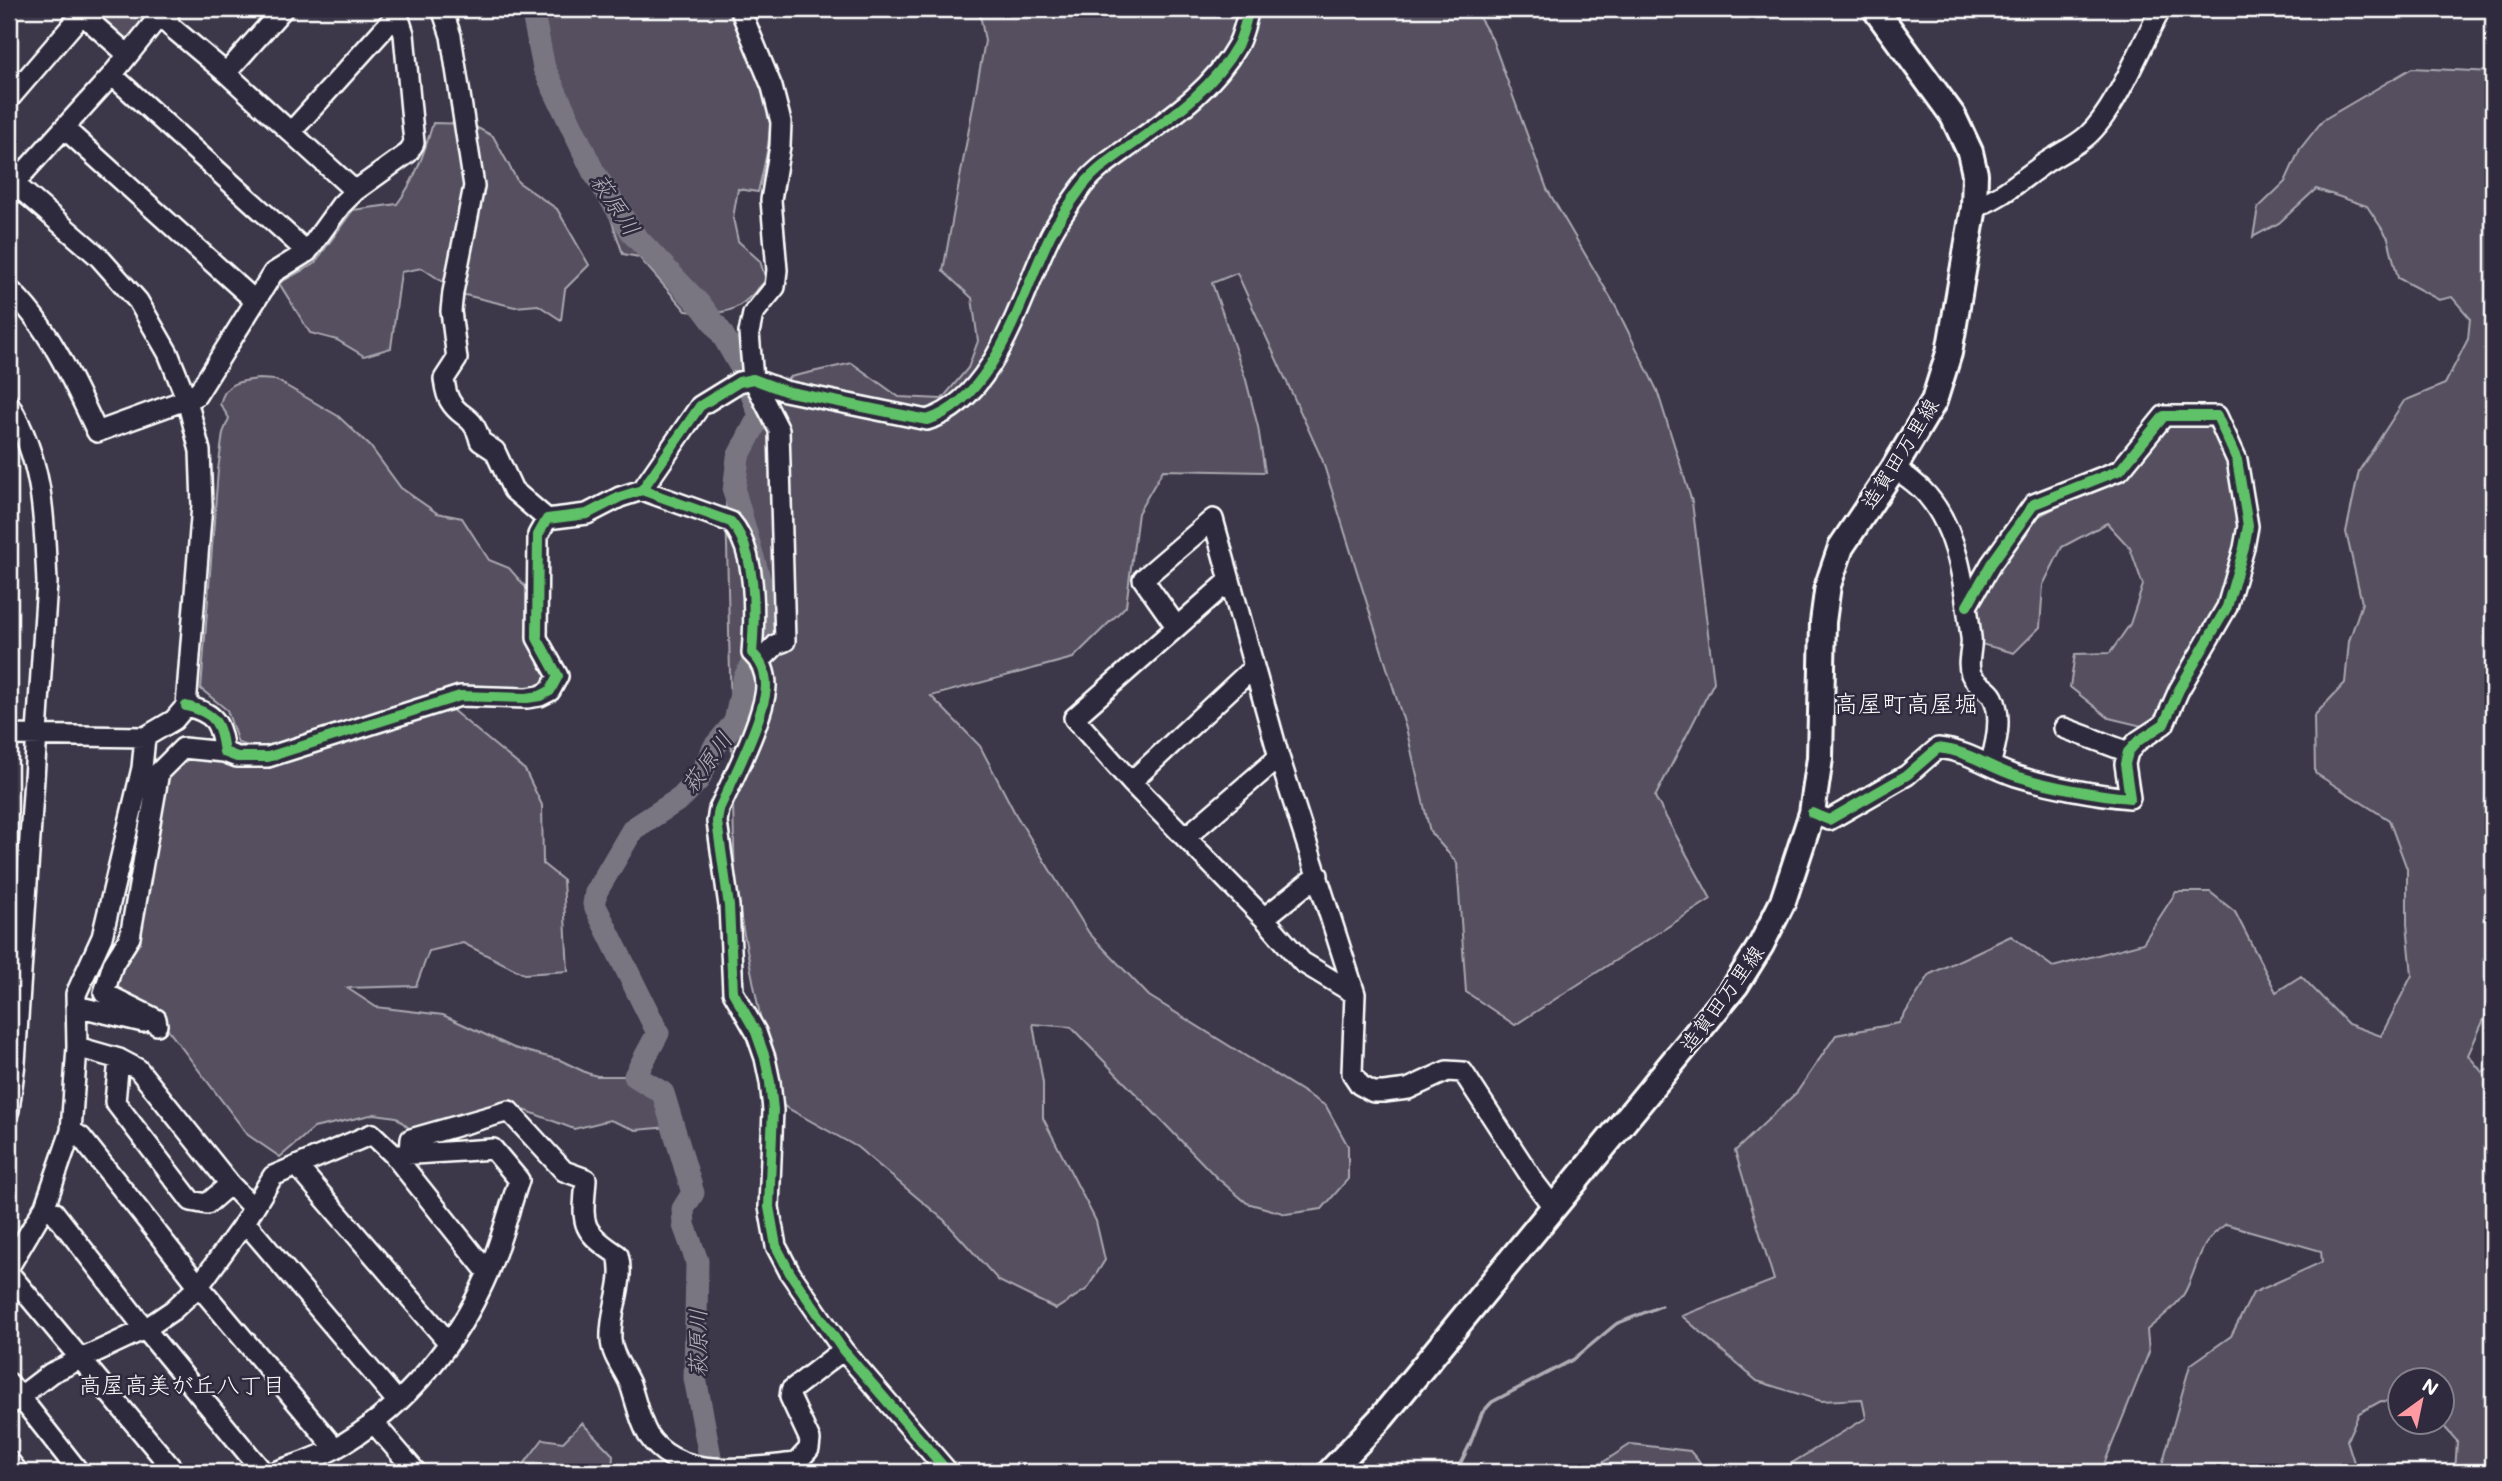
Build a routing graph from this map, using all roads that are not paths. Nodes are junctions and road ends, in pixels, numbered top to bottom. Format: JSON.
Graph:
{"nodes":[{"id":1,"x":165,"y":9,"type":"edge"},
{"id":2,"x":283,"y":9,"type":"edge"},
{"id":3,"x":442,"y":9,"type":"edge"},
{"id":4,"x":740,"y":9,"type":"edge"},
{"id":5,"x":1249,"y":9,"type":"edge"},
{"id":6,"x":1875,"y":9,"type":"edge"},
{"id":7,"x":2161,"y":9,"type":"edge"},
{"id":8,"x":79,"y":12,"type":"edge"},
{"id":9,"x":397,"y":12,"type":"edge"},
{"id":10,"x":127,"y":54,"type":"junction"},
{"id":11,"x":226,"y":73,"type":"junction"},
{"id":12,"x":113,"y":75,"type":"junction"},
{"id":13,"x":9,"y":99,"type":"edge"},
{"id":14,"x":65,"y":128,"type":"junction"},
{"id":15,"x":291,"y":132,"type":"junction"},
{"id":16,"x":10,"y":184,"type":"edge"},
{"id":17,"x":355,"y":191,"type":"junction"},
{"id":18,"x":1974,"y":207,"type":"junction"},
{"id":19,"x":307,"y":252,"type":"junction"},
{"id":20,"x":9,"y":289,"type":"edge"},
{"id":21,"x":254,"y":300,"type":"junction"},
{"id":22,"x":752,"y":379,"type":"junction"},
{"id":23,"x":187,"y":400,"type":"junction"},
{"id":24,"x":9,"y":404,"type":"edge"},
{"id":25,"x":1894,"y":468,"type":"junction"},
{"id":26,"x":642,"y":490,"type":"junction"},
{"id":27,"x":547,"y":519,"type":"junction"},
{"id":28,"x":1230,"y":580,"type":"junction"},
{"id":29,"x":1967,"y":606,"type":"junction"},
{"id":30,"x":1176,"y":626,"type":"junction"},
{"id":31,"x":756,"y":657,"type":"junction"},
{"id":32,"x":1254,"y":667,"type":"junction"},
{"id":33,"x":186,"y":706,"type":"junction"},
{"id":34,"x":2064,"y":728,"type":"dead end"},
{"id":35,"x":9,"y":736,"type":"edge"},
{"id":36,"x":38,"y":737,"type":"junction"},
{"id":37,"x":145,"y":737,"type":"junction"},
{"id":38,"x":224,"y":752,"type":"junction"},
{"id":39,"x":2127,"y":752,"type":"junction"},
{"id":40,"x":1279,"y":757,"type":"junction"},
{"id":41,"x":1990,"y":765,"type":"junction"},
{"id":42,"x":1131,"y":782,"type":"junction"},
{"id":43,"x":1812,"y":813,"type":"junction"},
{"id":44,"x":1186,"y":837,"type":"junction"},
{"id":45,"x":1318,"y":875,"type":"junction"},
{"id":46,"x":1264,"y":918,"type":"junction"},
{"id":47,"x":1355,"y":994,"type":"junction"},
{"id":48,"x":76,"y":1006,"type":"junction"},
{"id":49,"x":77,"y":1047,"type":"junction"},
{"id":50,"x":119,"y":1059,"type":"junction"},
{"id":51,"x":9,"y":1110,"type":"edge"},
{"id":52,"x":71,"y":1131,"type":"junction"},
{"id":53,"x":402,"y":1155,"type":"junction"},
{"id":54,"x":297,"y":1166,"type":"junction"},
{"id":55,"x":230,"y":1184,"type":"junction"},
{"id":56,"x":45,"y":1206,"type":"junction"},
{"id":57,"x":1555,"y":1208,"type":"junction"},
{"id":58,"x":249,"y":1215,"type":"junction"},
{"id":59,"x":9,"y":1267,"type":"edge"},
{"id":60,"x":9,"y":1273,"type":"edge"},
{"id":61,"x":488,"y":1273,"type":"junction"},
{"id":62,"x":199,"y":1286,"type":"junction"},
{"id":63,"x":145,"y":1329,"type":"junction"},
{"id":64,"x":449,"y":1343,"type":"junction"},
{"id":65,"x":843,"y":1350,"type":"junction"},
{"id":66,"x":79,"y":1359,"type":"junction"},
{"id":67,"x":12,"y":1395,"type":"edge"},
{"id":68,"x":397,"y":1401,"type":"junction"},
{"id":69,"x":373,"y":1422,"type":"junction"},
{"id":70,"x":335,"y":1448,"type":"junction"},
{"id":71,"x":9,"y":1461,"type":"edge"},
{"id":72,"x":311,"y":1466,"type":"edge"},
{"id":73,"x":18,"y":1472,"type":"edge"},
{"id":74,"x":79,"y":1472,"type":"edge"},
{"id":75,"x":175,"y":1472,"type":"edge"},
{"id":76,"x":263,"y":1472,"type":"edge"},
{"id":77,"x":274,"y":1472,"type":"edge"},
{"id":78,"x":416,"y":1472,"type":"edge"},
{"id":79,"x":948,"y":1472,"type":"edge"},
{"id":80,"x":1329,"y":1472,"type":"edge"}],
"edges":[{"from":1,"to":10,"type":"street"},
{"from":1,"to":11,"type":"street"},
{"from":2,"to":11,"type":"street"},
{"from":3,"to":27,"type":"street"},
{"from":4,"to":22,"type":"street"},
{"from":5,"to":22,"type":"street"},
{"from":6,"to":18,"type":"main road","name":"造賀田万里線"},
{"from":7,"to":18,"type":"street"},
{"from":8,"to":10,"type":"street"},
{"from":8,"to":13,"type":"street"},
{"from":9,"to":15,"type":"street"},
{"from":9,"to":17,"type":"street"},
{"from":10,"to":12,"type":"street"},
{"from":11,"to":15,"type":"street"},
{"from":12,"to":14,"type":"street"},
{"from":12,"to":19,"type":"street"},
{"from":14,"to":16,"type":"street"},
{"from":14,"to":21,"type":"street"},
{"from":15,"to":17,"type":"street"},
{"from":16,"to":23,"type":"street"},
{"from":17,"to":19,"type":"street"},
{"from":18,"to":25,"type":"main road","name":"造賀田万里線"},
{"from":19,"to":21,"type":"street"},
{"from":20,"to":23,"type":"street"},
{"from":21,"to":23,"type":"street"},
{"from":22,"to":26,"type":"street"},
{"from":22,"to":31,"type":"street"},
{"from":23,"to":33,"type":"street"},
{"from":24,"to":36,"type":"street"},
{"from":25,"to":29,"type":"street"},
{"from":25,"to":43,"type":"main road","name":"造賀田万里線"},
{"from":26,"to":27,"type":"street"},
{"from":26,"to":31,"type":"street"},
{"from":27,"to":38,"type":"street"},
{"from":28,"to":30,"type":"street"},
{"from":28,"to":30,"type":"street"},
{"from":28,"to":32,"type":"street"},
{"from":29,"to":39,"type":"street"},
{"from":29,"to":41,"type":"street"},
{"from":30,"to":42,"type":"street"},
{"from":31,"to":65,"type":"street"},
{"from":32,"to":40,"type":"street"},
{"from":32,"to":42,"type":"street"},
{"from":33,"to":37,"type":"street"},
{"from":33,"to":38,"type":"street"},
{"from":34,"to":39,"type":"street"},
{"from":35,"to":36,"type":"street"},
{"from":36,"to":37,"type":"street"},
{"from":36,"to":51,"type":"street"},
{"from":37,"to":48,"type":"street"},
{"from":38,"to":48,"type":"street"},
{"from":39,"to":41,"type":"street"},
{"from":40,"to":44,"type":"street"},
{"from":40,"to":45,"type":"street"},
{"from":41,"to":43,"type":"street"},
{"from":42,"to":44,"type":"street"},
{"from":43,"to":57,"type":"main road","name":"造賀田万里線"},
{"from":44,"to":46,"type":"street"},
{"from":45,"to":46,"type":"street"},
{"from":45,"to":47,"type":"street"},
{"from":46,"to":47,"type":"street"},
{"from":47,"to":57,"type":"street"},
{"from":48,"to":49,"type":"street"},
{"from":49,"to":50,"type":"street"},
{"from":49,"to":52,"type":"street"},
{"from":50,"to":55,"type":"street"},
{"from":50,"to":55,"type":"street"},
{"from":52,"to":56,"type":"street"},
{"from":52,"to":62,"type":"street"},
{"from":53,"to":54,"type":"street"},
{"from":53,"to":61,"type":"street"},
{"from":53,"to":61,"type":"street"},
{"from":53,"to":65,"type":"street"},
{"from":54,"to":58,"type":"street"},
{"from":54,"to":64,"type":"street"},
{"from":55,"to":58,"type":"street"},
{"from":56,"to":59,"type":"street"},
{"from":56,"to":63,"type":"street"},
{"from":57,"to":80,"type":"main road","name":"造賀田万里線"},
{"from":58,"to":62,"type":"street"},
{"from":58,"to":68,"type":"street"},
{"from":60,"to":66,"type":"street"},
{"from":61,"to":64,"type":"street"},
{"from":62,"to":63,"type":"street"},
{"from":62,"to":70,"type":"street"},
{"from":63,"to":66,"type":"street"},
{"from":63,"to":76,"type":"street"},
{"from":64,"to":68,"type":"street"},
{"from":65,"to":79,"type":"street"},
{"from":66,"to":67,"type":"street"},
{"from":66,"to":75,"type":"street"},
{"from":67,"to":74,"type":"street"},
{"from":68,"to":69,"type":"street"},
{"from":69,"to":70,"type":"street"},
{"from":69,"to":78,"type":"street"},
{"from":70,"to":72,"type":"street"},
{"from":71,"to":73,"type":"street"},
{"from":72,"to":77,"type":"street"}]}
